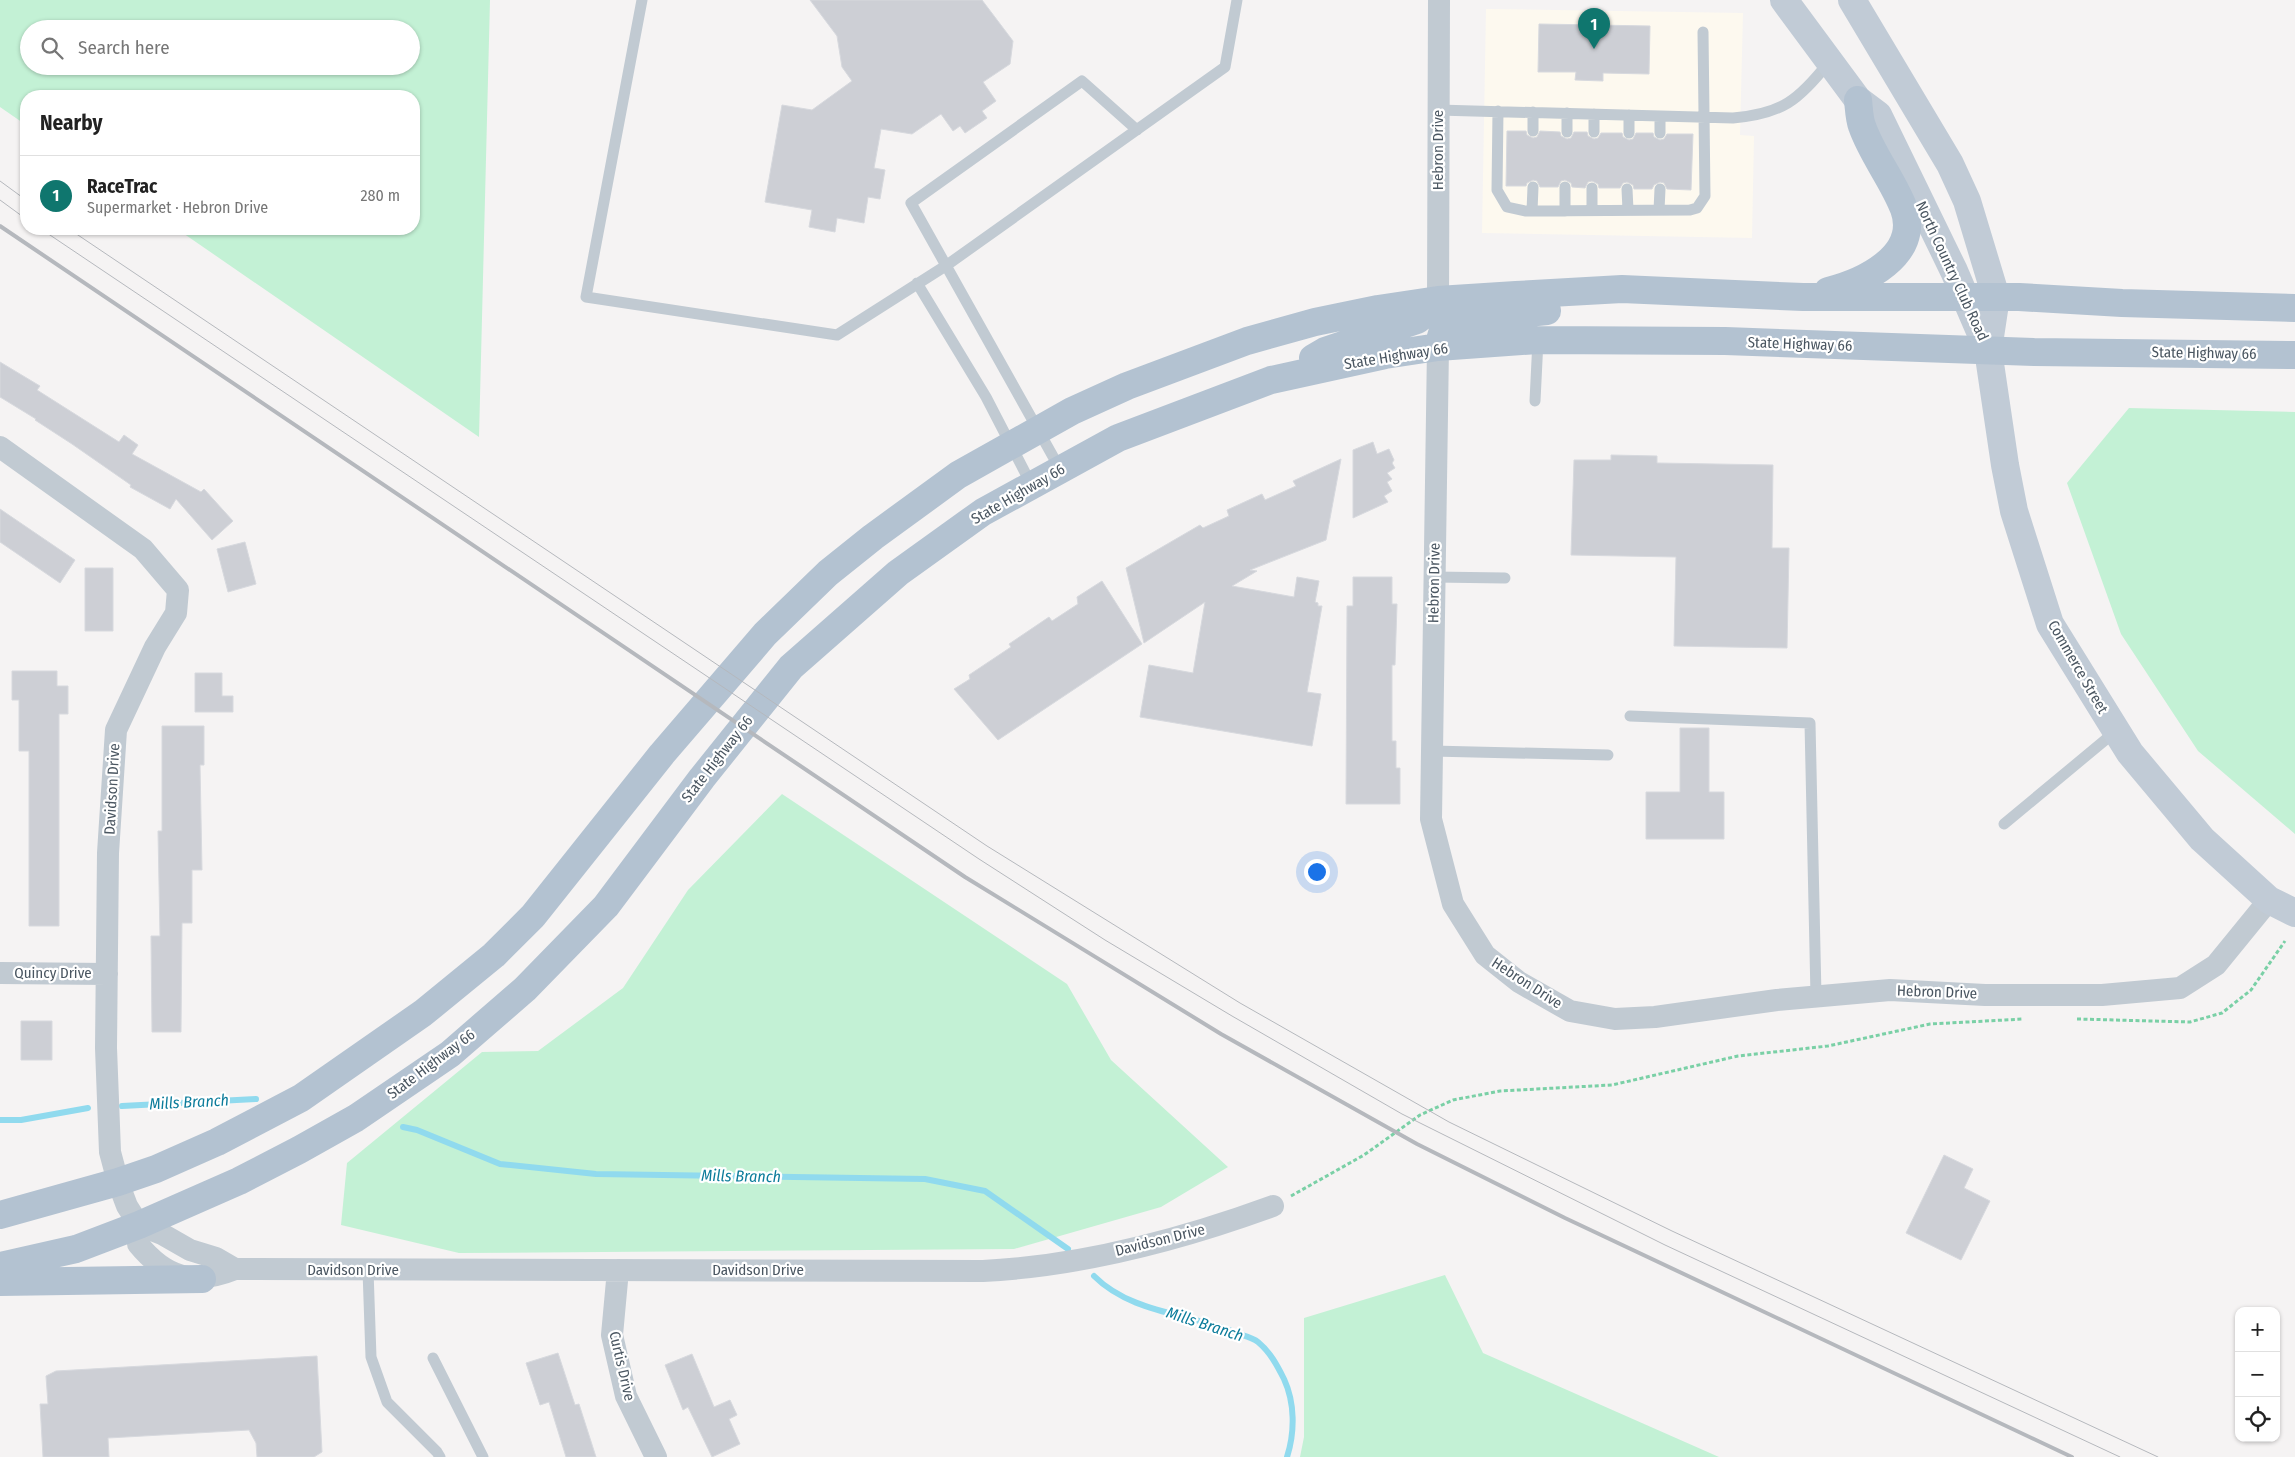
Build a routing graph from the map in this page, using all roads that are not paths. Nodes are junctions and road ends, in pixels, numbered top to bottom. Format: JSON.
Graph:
{"nodes":[{"id":1,"x":642,"y":0,"type":"edge"},
{"id":2,"x":1237,"y":0,"type":"edge"},
{"id":3,"x":1439,"y":0,"type":"edge"},
{"id":4,"x":1784,"y":0,"type":"edge"},
{"id":5,"x":1852,"y":0,"type":"edge"},
{"id":6,"x":1703,"y":32,"type":"dead end"},
{"id":7,"x":1830,"y":60,"type":"junction"},
{"id":8,"x":1858,"y":100,"type":"junction"},
{"id":9,"x":1438,"y":110,"type":"junction"},
{"id":10,"x":1498,"y":111,"type":"junction"},
{"id":11,"x":1533,"y":112,"type":"junction"},
{"id":12,"x":1567,"y":113,"type":"junction"},
{"id":13,"x":1594,"y":114,"type":"junction"},
{"id":14,"x":1629,"y":115,"type":"junction"},
{"id":15,"x":1660,"y":116,"type":"junction"},
{"id":16,"x":1705,"y":117,"type":"junction"},
{"id":17,"x":1137,"y":130,"type":"junction"},
{"id":18,"x":1533,"y":131,"type":"dead end"},
{"id":19,"x":1567,"y":132,"type":"dead end"},
{"id":20,"x":1594,"y":132,"type":"dead end"},
{"id":21,"x":1629,"y":133,"type":"dead end"},
{"id":22,"x":1660,"y":133,"type":"dead end"},
{"id":23,"x":1533,"y":186,"type":"dead end"},
{"id":24,"x":1565,"y":187,"type":"dead end"},
{"id":25,"x":1592,"y":188,"type":"dead end"},
{"id":26,"x":1627,"y":189,"type":"dead end"},
{"id":27,"x":1660,"y":189,"type":"dead end"},
{"id":28,"x":1592,"y":210,"type":"junction"},
{"id":29,"x":1628,"y":210,"type":"junction"},
{"id":30,"x":1659,"y":210,"type":"junction"},
{"id":31,"x":1532,"y":211,"type":"junction"},
{"id":32,"x":1565,"y":211,"type":"junction"},
{"id":33,"x":947,"y":264,"type":"junction"},
{"id":34,"x":917,"y":283,"type":"junction"},
{"id":35,"x":1622,"y":289,"type":"junction"},
{"id":36,"x":1803,"y":297,"type":"junction"},
{"id":37,"x":1996,"y":297,"type":"junction"},
{"id":38,"x":1965,"y":299,"type":"junction"},
{"id":39,"x":1438,"y":300,"type":"junction"},
{"id":40,"x":2295,"y":308,"type":"edge"},
{"id":41,"x":1538,"y":340,"type":"junction"},
{"id":42,"x":1438,"y":347,"type":"junction"},
{"id":43,"x":1988,"y":350,"type":"junction"},
{"id":44,"x":2295,"y":354,"type":"edge"},
{"id":45,"x":1278,"y":378,"type":"junction"},
{"id":46,"x":1535,"y":401,"type":"dead end"},
{"id":47,"x":1037,"y":430,"type":"junction"},
{"id":48,"x":1009,"y":445,"type":"junction"},
{"id":49,"x":0,"y":447,"type":"edge"},
{"id":50,"x":1060,"y":469,"type":"junction"},
{"id":51,"x":1031,"y":484,"type":"junction"},
{"id":52,"x":1434,"y":577,"type":"junction"},
{"id":53,"x":1505,"y":578,"type":"dead end"},
{"id":54,"x":1630,"y":716,"type":"dead end"},
{"id":55,"x":2116,"y":730,"type":"junction"},
{"id":56,"x":1432,"y":751,"type":"junction"},
{"id":57,"x":1608,"y":755,"type":"dead end"},
{"id":58,"x":2004,"y":824,"type":"dead end"},
{"id":59,"x":2270,"y":900,"type":"junction"},
{"id":60,"x":2295,"y":913,"type":"edge"},
{"id":61,"x":0,"y":972,"type":"edge"},
{"id":62,"x":107,"y":974,"type":"junction"},
{"id":63,"x":1816,"y":996,"type":"junction"},
{"id":64,"x":118,"y":1182,"type":"junction"},
{"id":65,"x":1273,"y":1206,"type":"road end"},
{"id":66,"x":0,"y":1214,"type":"edge"},
{"id":67,"x":139,"y":1225,"type":"junction"},
{"id":68,"x":0,"y":1266,"type":"edge"},
{"id":69,"x":235,"y":1269,"type":"junction"},
{"id":70,"x":368,"y":1270,"type":"junction"},
{"id":71,"x":618,"y":1270,"type":"junction"},
{"id":72,"x":202,"y":1279,"type":"junction"},
{"id":73,"x":0,"y":1282,"type":"edge"},
{"id":74,"x":432,"y":1358,"type":"dead end"},
{"id":75,"x":440,"y":1457,"type":"edge"},
{"id":76,"x":483,"y":1457,"type":"edge"},
{"id":77,"x":656,"y":1457,"type":"edge"}],
"edges":[{"from":1,"to":34,"type":"lane"},
{"from":2,"to":17,"type":"lane"},
{"from":3,"to":9,"type":"street","name":"Hebron Drive"},
{"from":4,"to":7,"type":"main road","name":"North Country Club Road"},
{"from":5,"to":37,"type":"main road","name":"North Country Club Road"},
{"from":6,"to":16,"type":"lane"},
{"from":7,"to":8,"type":"main road","name":"North Country Club Road"},
{"from":7,"to":16,"type":"lane"},
{"from":8,"to":36,"type":"main road"},
{"from":8,"to":38,"type":"main road","name":"North Country Club Road"},
{"from":9,"to":10,"type":"lane"},
{"from":9,"to":39,"type":"street","name":"Hebron Drive"},
{"from":10,"to":11,"type":"lane"},
{"from":10,"to":31,"type":"lane"},
{"from":11,"to":12,"type":"lane"},
{"from":11,"to":18,"type":"lane"},
{"from":12,"to":13,"type":"lane"},
{"from":12,"to":19,"type":"lane"},
{"from":13,"to":14,"type":"lane"},
{"from":13,"to":20,"type":"lane"},
{"from":14,"to":15,"type":"lane"},
{"from":14,"to":21,"type":"lane"},
{"from":15,"to":16,"type":"lane"},
{"from":15,"to":22,"type":"lane"},
{"from":16,"to":30,"type":"lane"},
{"from":17,"to":33,"type":"lane"},
{"from":17,"to":33,"type":"lane"},
{"from":23,"to":31,"type":"lane"},
{"from":24,"to":32,"type":"lane"},
{"from":25,"to":28,"type":"lane"},
{"from":26,"to":29,"type":"lane"},
{"from":27,"to":30,"type":"lane"},
{"from":28,"to":29,"type":"lane"},
{"from":28,"to":32,"type":"lane"},
{"from":29,"to":30,"type":"lane"},
{"from":31,"to":32,"type":"lane"},
{"from":33,"to":34,"type":"lane"},
{"from":33,"to":47,"type":"lane"},
{"from":34,"to":48,"type":"lane"},
{"from":35,"to":36,"type":"main road"},
{"from":35,"to":39,"type":"main road"},
{"from":35,"to":42,"type":"main road"},
{"from":36,"to":38,"type":"main road"},
{"from":37,"to":38,"type":"main road"},
{"from":37,"to":40,"type":"main road"},
{"from":37,"to":43,"type":"main road","name":"North Country Club Road"},
{"from":38,"to":43,"type":"main road","name":"North Country Club Road"},
{"from":39,"to":45,"type":"main road"},
{"from":39,"to":47,"type":"main road"},
{"from":41,"to":42,"type":"main road","name":"State Highway 66"},
{"from":41,"to":43,"type":"main road","name":"State Highway 66"},
{"from":41,"to":46,"type":"lane"},
{"from":42,"to":45,"type":"main road","name":"State Highway 66"},
{"from":42,"to":52,"type":"street","name":"Hebron Drive"},
{"from":43,"to":44,"type":"main road","name":"State Highway 66"},
{"from":43,"to":55,"type":"main road","name":"Commerce Street"},
{"from":45,"to":50,"type":"main road","name":"State Highway 66"},
{"from":47,"to":48,"type":"main road"},
{"from":47,"to":50,"type":"lane"},
{"from":48,"to":51,"type":"lane"},
{"from":48,"to":64,"type":"main road"},
{"from":49,"to":62,"type":"street","name":"Davidson Drive"},
{"from":50,"to":51,"type":"main road","name":"State Highway 66"},
{"from":51,"to":67,"type":"main road","name":"State Highway 66"},
{"from":52,"to":53,"type":"lane"},
{"from":52,"to":56,"type":"street","name":"Hebron Drive"},
{"from":54,"to":63,"type":"lane"},
{"from":55,"to":58,"type":"lane"},
{"from":55,"to":59,"type":"main road","name":"Commerce Street"},
{"from":56,"to":57,"type":"lane"},
{"from":56,"to":63,"type":"street","name":"Hebron Drive"},
{"from":59,"to":60,"type":"main road","name":"Commerce Street"},
{"from":59,"to":63,"type":"street","name":"Hebron Drive"},
{"from":61,"to":62,"type":"street","name":"Quincy Drive"},
{"from":62,"to":64,"type":"street","name":"Davidson Drive"},
{"from":64,"to":66,"type":"main road"},
{"from":64,"to":67,"type":"street","name":"Davidson Drive"},
{"from":65,"to":71,"type":"street","name":"Davidson Drive"},
{"from":67,"to":68,"type":"main road","name":"State Highway 66"},
{"from":67,"to":69,"type":"street","name":"Davidson Drive"},
{"from":67,"to":72,"type":"street","name":"Davidson Drive"},
{"from":69,"to":70,"type":"street","name":"Davidson Drive"},
{"from":69,"to":72,"type":"street","name":"Davidson Drive"},
{"from":70,"to":71,"type":"street","name":"Davidson Drive"},
{"from":70,"to":75,"type":"lane"},
{"from":71,"to":77,"type":"street","name":"Curtis Drive"},
{"from":72,"to":73,"type":"main road"},
{"from":74,"to":76,"type":"lane"}]}
